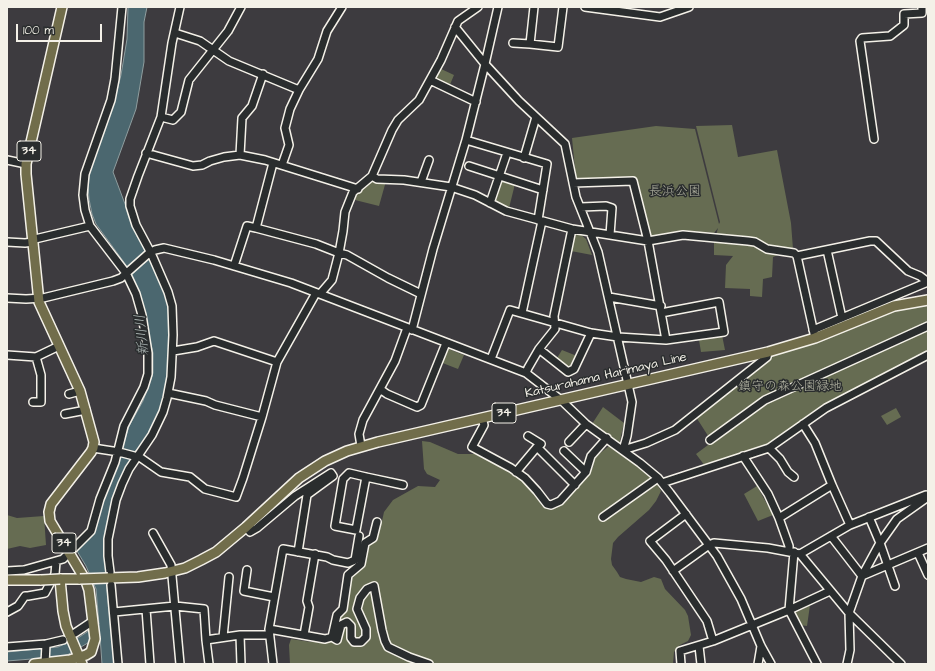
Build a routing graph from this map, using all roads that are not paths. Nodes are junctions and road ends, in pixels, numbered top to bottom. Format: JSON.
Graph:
{"nodes":[{"id":1,"x":62,"y":7,"type":"edge"},
{"id":2,"x":122,"y":7,"type":"edge"},
{"id":3,"x":180,"y":7,"type":"edge"},
{"id":4,"x":241,"y":7,"type":"edge"},
{"id":5,"x":342,"y":7,"type":"edge"},
{"id":6,"x":478,"y":7,"type":"edge"},
{"id":7,"x":498,"y":7,"type":"edge"},
{"id":8,"x":534,"y":7,"type":"edge"},
{"id":9,"x":563,"y":7,"type":"edge"},
{"id":10,"x":585,"y":7,"type":"edge"},
{"id":11,"x":689,"y":7,"type":"edge"},
{"id":12,"x":922,"y":7,"type":"edge"},
{"id":13,"x":455,"y":27,"type":"junction"},
{"id":14,"x":175,"y":33,"type":"junction"},
{"id":15,"x":513,"y":43,"type":"dead end"},
{"id":16,"x":530,"y":44,"type":"junction"},
{"id":17,"x":214,"y":50,"type":"junction"},
{"id":18,"x":485,"y":64,"type":"junction"},
{"id":19,"x":263,"y":74,"type":"junction"},
{"id":20,"x":430,"y":80,"type":"junction"},
{"id":21,"x":299,"y":90,"type":"junction"},
{"id":22,"x":476,"y":102,"type":"junction"},
{"id":23,"x":161,"y":117,"type":"junction"},
{"id":24,"x":536,"y":117,"type":"junction"},
{"id":25,"x":874,"y":139,"type":"dead end"},
{"id":26,"x":466,"y":140,"type":"junction"},
{"id":27,"x":146,"y":153,"type":"junction"},
{"id":28,"x":506,"y":153,"type":"junction"},
{"id":29,"x":240,"y":155,"type":"junction"},
{"id":30,"x":524,"y":158,"type":"junction"},
{"id":31,"x":7,"y":160,"type":"edge"},
{"id":32,"x":429,"y":160,"type":"dead end"},
{"id":33,"x":273,"y":163,"type":"junction"},
{"id":34,"x":26,"y":164,"type":"junction"},
{"id":35,"x":282,"y":165,"type":"junction"},
{"id":36,"x":469,"y":166,"type":"dead end"},
{"id":37,"x":372,"y":176,"type":"junction"},
{"id":38,"x":499,"y":176,"type":"junction"},
{"id":39,"x":421,"y":182,"type":"junction"},
{"id":40,"x":573,"y":183,"type":"junction"},
{"id":41,"x":451,"y":187,"type":"junction"},
{"id":42,"x":358,"y":189,"type":"junction"},
{"id":43,"x":543,"y":190,"type":"junction"},
{"id":44,"x":490,"y":203,"type":"junction"},
{"id":45,"x":581,"y":207,"type":"junction"},
{"id":46,"x":540,"y":221,"type":"junction"},
{"id":47,"x":90,"y":226,"type":"junction"},
{"id":48,"x":256,"y":228,"type":"junction"},
{"id":49,"x":572,"y":229,"type":"junction"},
{"id":50,"x":591,"y":231,"type":"junction"},
{"id":51,"x":610,"y":235,"type":"junction"},
{"id":52,"x":648,"y":241,"type":"junction"},
{"id":53,"x":7,"y":242,"type":"edge"},
{"id":54,"x":33,"y":242,"type":"junction"},
{"id":55,"x":827,"y":250,"type":"junction"},
{"id":56,"x":150,"y":253,"type":"junction"},
{"id":57,"x":339,"y":253,"type":"junction"},
{"id":58,"x":797,"y":256,"type":"junction"},
{"id":59,"x":234,"y":266,"type":"junction"},
{"id":60,"x":127,"y":272,"type":"junction"},
{"id":61,"x":928,"y":282,"type":"edge"},
{"id":62,"x":318,"y":294,"type":"junction"},
{"id":63,"x":421,"y":294,"type":"junction"},
{"id":64,"x":609,"y":297,"type":"junction"},
{"id":65,"x":7,"y":298,"type":"edge"},
{"id":66,"x":38,"y":298,"type":"junction"},
{"id":67,"x":928,"y":300,"type":"edge"},
{"id":68,"x":661,"y":310,"type":"junction"},
{"id":69,"x":522,"y":313,"type":"junction"},
{"id":70,"x":842,"y":318,"type":"junction"},
{"id":71,"x":555,"y":323,"type":"junction"},
{"id":72,"x":928,"y":326,"type":"edge"},
{"id":73,"x":410,"y":329,"type":"junction"},
{"id":74,"x":591,"y":333,"type":"junction"},
{"id":75,"x":814,"y":334,"type":"junction"},
{"id":76,"x":618,"y":337,"type":"junction"},
{"id":77,"x":666,"y":340,"type":"junction"},
{"id":78,"x":446,"y":343,"type":"junction"},
{"id":79,"x":59,"y":346,"type":"junction"},
{"id":80,"x":538,"y":349,"type":"junction"},
{"id":81,"x":173,"y":351,"type":"junction"},
{"id":82,"x":768,"y":352,"type":"junction"},
{"id":83,"x":7,"y":355,"type":"edge"},
{"id":84,"x":928,"y":355,"type":"edge"},
{"id":85,"x":36,"y":357,"type":"junction"},
{"id":86,"x":491,"y":359,"type":"junction"},
{"id":87,"x":277,"y":362,"type":"junction"},
{"id":88,"x":526,"y":373,"type":"junction"},
{"id":89,"x":629,"y":384,"type":"junction"},
{"id":90,"x":380,"y":389,"type":"junction"},
{"id":91,"x":80,"y":391,"type":"junction"},
{"id":92,"x":168,"y":393,"type":"junction"},
{"id":93,"x":69,"y":394,"type":"dead end"},
{"id":94,"x":561,"y":400,"type":"junction"},
{"id":95,"x":33,"y":402,"type":"dead end"},
{"id":96,"x":86,"y":410,"type":"junction"},
{"id":97,"x":65,"y":414,"type":"dead end"},
{"id":98,"x":262,"y":417,"type":"junction"},
{"id":99,"x":482,"y":418,"type":"junction"},
{"id":100,"x":586,"y":424,"type":"junction"},
{"id":101,"x":803,"y":424,"type":"junction"},
{"id":102,"x":528,"y":436,"type":"dead end"},
{"id":103,"x":607,"y":438,"type":"junction"},
{"id":104,"x":710,"y":440,"type":"dead end"},
{"id":105,"x":569,"y":442,"type":"dead end"},
{"id":106,"x":361,"y":446,"type":"junction"},
{"id":107,"x":537,"y":447,"type":"junction"},
{"id":108,"x":93,"y":448,"type":"junction"},
{"id":109,"x":769,"y":448,"type":"junction"},
{"id":110,"x":623,"y":450,"type":"junction"},
{"id":111,"x":564,"y":451,"type":"dead end"},
{"id":112,"x":118,"y":452,"type":"junction"},
{"id":113,"x":743,"y":456,"type":"junction"},
{"id":114,"x":136,"y":457,"type":"junction"},
{"id":115,"x":516,"y":472,"type":"junction"},
{"id":116,"x":586,"y":472,"type":"junction"},
{"id":117,"x":333,"y":476,"type":"junction"},
{"id":118,"x":366,"y":476,"type":"junction"},
{"id":119,"x":794,"y":477,"type":"dead end"},
{"id":120,"x":343,"y":479,"type":"junction"},
{"id":121,"x":660,"y":480,"type":"junction"},
{"id":122,"x":403,"y":485,"type":"dead end"},
{"id":123,"x":575,"y":485,"type":"junction"},
{"id":124,"x":832,"y":485,"type":"junction"},
{"id":125,"x":928,"y":496,"type":"edge"},
{"id":126,"x":686,"y":514,"type":"junction"},
{"id":127,"x":604,"y":517,"type":"dead end"},
{"id":128,"x":869,"y":517,"type":"junction"},
{"id":129,"x":779,"y":518,"type":"junction"},
{"id":130,"x":377,"y":522,"type":"dead end"},
{"id":131,"x":850,"y":525,"type":"junction"},
{"id":132,"x":246,"y":527,"type":"junction"},
{"id":133,"x":153,"y":534,"type":"dead end"},
{"id":134,"x":359,"y":536,"type":"dead end"},
{"id":135,"x":831,"y":536,"type":"junction"},
{"id":136,"x":880,"y":543,"type":"junction"},
{"id":137,"x":709,"y":545,"type":"junction"},
{"id":138,"x":928,"y":548,"type":"edge"},
{"id":139,"x":70,"y":552,"type":"junction"},
{"id":140,"x":298,"y":552,"type":"junction"},
{"id":141,"x":794,"y":553,"type":"junction"},
{"id":142,"x":918,"y":553,"type":"junction"},
{"id":143,"x":316,"y":554,"type":"junction"},
{"id":144,"x":56,"y":562,"type":"junction"},
{"id":145,"x":887,"y":565,"type":"junction"},
{"id":146,"x":247,"y":570,"type":"dead end"},
{"id":147,"x":7,"y":571,"type":"edge"},
{"id":148,"x":673,"y":571,"type":"junction"},
{"id":149,"x":172,"y":572,"type":"junction"},
{"id":150,"x":928,"y":575,"type":"edge"},
{"id":151,"x":862,"y":576,"type":"junction"},
{"id":152,"x":229,"y":577,"type":"dead end"},
{"id":153,"x":110,"y":578,"type":"junction"},
{"id":154,"x":60,"y":579,"type":"junction"},
{"id":155,"x":7,"y":580,"type":"edge"},
{"id":156,"x":895,"y":586,"type":"dead end"},
{"id":157,"x":830,"y":591,"type":"junction"},
{"id":158,"x":274,"y":597,"type":"junction"},
{"id":159,"x":175,"y":606,"type":"junction"},
{"id":160,"x":146,"y":608,"type":"junction"},
{"id":161,"x":788,"y":610,"type":"junction"},
{"id":162,"x":7,"y":612,"type":"edge"},
{"id":163,"x":114,"y":612,"type":"junction"},
{"id":164,"x":849,"y":613,"type":"junction"},
{"id":165,"x":93,"y":623,"type":"junction"},
{"id":166,"x":752,"y":624,"type":"junction"},
{"id":167,"x":269,"y":632,"type":"junction"},
{"id":168,"x":304,"y":635,"type":"junction"},
{"id":169,"x":240,"y":636,"type":"junction"},
{"id":170,"x":69,"y":637,"type":"junction"},
{"id":171,"x":223,"y":637,"type":"junction"},
{"id":172,"x":332,"y":637,"type":"junction"},
{"id":173,"x":206,"y":640,"type":"junction"},
{"id":174,"x":713,"y":641,"type":"junction"},
{"id":175,"x":46,"y":645,"type":"junction"},
{"id":176,"x":699,"y":646,"type":"junction"},
{"id":177,"x":761,"y":646,"type":"junction"},
{"id":178,"x":7,"y":647,"type":"edge"},
{"id":179,"x":79,"y":657,"type":"edge"},
{"id":180,"x":45,"y":662,"type":"edge"},
{"id":181,"x":34,"y":664,"type":"edge"},
{"id":182,"x":118,"y":664,"type":"edge"},
{"id":183,"x":150,"y":664,"type":"edge"},
{"id":184,"x":180,"y":664,"type":"edge"},
{"id":185,"x":209,"y":664,"type":"edge"},
{"id":186,"x":242,"y":664,"type":"edge"},
{"id":187,"x":273,"y":664,"type":"edge"},
{"id":188,"x":429,"y":664,"type":"edge"},
{"id":189,"x":681,"y":664,"type":"edge"},
{"id":190,"x":701,"y":664,"type":"edge"},
{"id":191,"x":758,"y":664,"type":"edge"},
{"id":192,"x":771,"y":664,"type":"edge"},
{"id":193,"x":817,"y":664,"type":"edge"},
{"id":194,"x":847,"y":664,"type":"edge"},
{"id":195,"x":900,"y":664,"type":"edge"}],
"edges":[{"from":1,"to":34,"type":"main road","number":"34"},
{"from":2,"to":47,"type":"street"},
{"from":3,"to":14,"type":"street"},
{"from":4,"to":17,"type":"street"},
{"from":5,"to":21,"type":"street"},
{"from":6,"to":13,"type":"street"},
{"from":7,"to":18,"type":"street"},
{"from":8,"to":16,"type":"street"},
{"from":9,"to":16,"type":"street"},
{"from":10,"to":11,"type":"street"},
{"from":12,"to":25,"type":"street"},
{"from":13,"to":18,"type":"street"},
{"from":13,"to":20,"type":"street"},
{"from":14,"to":17,"type":"street"},
{"from":14,"to":23,"type":"street"},
{"from":15,"to":16,"type":"street"},
{"from":17,"to":19,"type":"street"},
{"from":17,"to":23,"type":"street"},
{"from":18,"to":22,"type":"street"},
{"from":18,"to":24,"type":"street"},
{"from":19,"to":21,"type":"street"},
{"from":19,"to":29,"type":"street"},
{"from":20,"to":22,"type":"street"},
{"from":20,"to":37,"type":"street"},
{"from":21,"to":35,"type":"street"},
{"from":22,"to":26,"type":"street"},
{"from":23,"to":27,"type":"street"},
{"from":24,"to":30,"type":"street"},
{"from":24,"to":40,"type":"street"},
{"from":26,"to":28,"type":"street"},
{"from":26,"to":41,"type":"street"},
{"from":27,"to":29,"type":"street"},
{"from":27,"to":56,"type":"street"},
{"from":28,"to":30,"type":"street"},
{"from":28,"to":38,"type":"street"},
{"from":29,"to":33,"type":"street"},
{"from":30,"to":43,"type":"street"},
{"from":31,"to":34,"type":"street"},
{"from":32,"to":39,"type":"street"},
{"from":33,"to":35,"type":"street"},
{"from":33,"to":48,"type":"street"},
{"from":34,"to":54,"type":"main road","number":"34"},
{"from":35,"to":42,"type":"street"},
{"from":36,"to":38,"type":"street"},
{"from":37,"to":39,"type":"street"},
{"from":37,"to":42,"type":"street"},
{"from":38,"to":43,"type":"street"},
{"from":38,"to":44,"type":"street"},
{"from":39,"to":41,"type":"street"},
{"from":40,"to":45,"type":"street"},
{"from":40,"to":52,"type":"street"},
{"from":41,"to":44,"type":"street"},
{"from":41,"to":63,"type":"street"},
{"from":42,"to":57,"type":"street"},
{"from":43,"to":46,"type":"street"},
{"from":44,"to":46,"type":"street"},
{"from":45,"to":50,"type":"street"},
{"from":45,"to":51,"type":"street"},
{"from":46,"to":49,"type":"street"},
{"from":46,"to":69,"type":"street"},
{"from":47,"to":54,"type":"street"},
{"from":47,"to":60,"type":"street"},
{"from":48,"to":57,"type":"street"},
{"from":48,"to":59,"type":"street"},
{"from":49,"to":50,"type":"street"},
{"from":49,"to":71,"type":"street"},
{"from":50,"to":51,"type":"street"},
{"from":50,"to":64,"type":"street"},
{"from":51,"to":52,"type":"street"},
{"from":52,"to":58,"type":"street"},
{"from":52,"to":68,"type":"street"},
{"from":53,"to":54,"type":"street"},
{"from":54,"to":66,"type":"main road","number":"34"},
{"from":55,"to":58,"type":"street"},
{"from":55,"to":61,"type":"street"},
{"from":55,"to":70,"type":"street"},
{"from":56,"to":59,"type":"street"},
{"from":56,"to":60,"type":"street"},
{"from":56,"to":81,"type":"street"},
{"from":57,"to":62,"type":"street"},
{"from":57,"to":63,"type":"street"},
{"from":58,"to":75,"type":"street"},
{"from":59,"to":62,"type":"street"},
{"from":60,"to":66,"type":"street"},
{"from":60,"to":112,"type":"street"},
{"from":61,"to":70,"type":"street"},
{"from":62,"to":73,"type":"street"},
{"from":62,"to":87,"type":"street"},
{"from":63,"to":73,"type":"street"},
{"from":64,"to":68,"type":"street"},
{"from":64,"to":76,"type":"street"},
{"from":65,"to":66,"type":"street"},
{"from":66,"to":79,"type":"main road","number":"34"},
{"from":67,"to":75,"type":"main road","name":"Katsurahama Harimaya Line","number":"34"},
{"from":68,"to":77,"type":"street"},
{"from":68,"to":77,"type":"street"},
{"from":69,"to":71,"type":"street"},
{"from":69,"to":86,"type":"street"},
{"from":70,"to":75,"type":"street"},
{"from":71,"to":74,"type":"street"},
{"from":71,"to":80,"type":"street"},
{"from":72,"to":104,"type":"street"},
{"from":73,"to":78,"type":"street"},
{"from":73,"to":90,"type":"street"},
{"from":74,"to":76,"type":"street"},
{"from":74,"to":80,"type":"street"},
{"from":75,"to":82,"type":"main road","name":"Katsurahama Harimaya Line","number":"34"},
{"from":76,"to":77,"type":"street"},
{"from":76,"to":89,"type":"street"},
{"from":78,"to":86,"type":"street"},
{"from":78,"to":90,"type":"street"},
{"from":79,"to":85,"type":"street"},
{"from":79,"to":91,"type":"main road","number":"34"},
{"from":80,"to":88,"type":"street"},
{"from":81,"to":87,"type":"street"},
{"from":81,"to":92,"type":"street"},
{"from":82,"to":89,"type":"main road","name":"Katsurahama Harimaya Line","number":"34"},
{"from":82,"to":110,"type":"street"},
{"from":83,"to":85,"type":"street"},
{"from":84,"to":101,"type":"street"},
{"from":85,"to":95,"type":"street"},
{"from":86,"to":88,"type":"street"},
{"from":87,"to":98,"type":"street"},
{"from":88,"to":94,"type":"street"},
{"from":89,"to":94,"type":"main road","name":"Katsurahama Harimaya Line","number":"34"},
{"from":89,"to":110,"type":"street"},
{"from":90,"to":106,"type":"street"},
{"from":91,"to":93,"type":"street"},
{"from":91,"to":96,"type":"main road","number":"34"},
{"from":92,"to":98,"type":"street"},
{"from":92,"to":114,"type":"street"},
{"from":94,"to":99,"type":"main road","name":"Katsurahama Harimaya Line","number":"34"},
{"from":94,"to":100,"type":"street"},
{"from":96,"to":97,"type":"street"},
{"from":96,"to":108,"type":"main road","number":"34"},
{"from":98,"to":114,"type":"street"},
{"from":99,"to":106,"type":"main road","name":"Katsurahama Harimaya Line","number":"34"},
{"from":99,"to":115,"type":"street"},
{"from":100,"to":103,"type":"street"},
{"from":100,"to":105,"type":"street"},
{"from":101,"to":109,"type":"street"},
{"from":101,"to":124,"type":"street"},
{"from":102,"to":107,"type":"street"},
{"from":103,"to":110,"type":"street"},
{"from":103,"to":116,"type":"street"},
{"from":106,"to":132,"type":"main road","name":"Katsurahama Harimaya Line","number":"34"},
{"from":107,"to":115,"type":"street"},
{"from":107,"to":123,"type":"street"},
{"from":108,"to":112,"type":"street"},
{"from":108,"to":139,"type":"main road","number":"34"},
{"from":109,"to":113,"type":"street"},
{"from":109,"to":119,"type":"street"},
{"from":110,"to":121,"type":"street"},
{"from":111,"to":116,"type":"street"},
{"from":112,"to":114,"type":"street"},
{"from":112,"to":139,"type":"street"},
{"from":113,"to":121,"type":"street"},
{"from":113,"to":129,"type":"street"},
{"from":114,"to":153,"type":"street"},
{"from":115,"to":123,"type":"street"},
{"from":116,"to":123,"type":"street"},
{"from":117,"to":120,"type":"street"},
{"from":117,"to":132,"type":"street"},
{"from":117,"to":140,"type":"street"},
{"from":118,"to":120,"type":"street"},
{"from":118,"to":120,"type":"street"},
{"from":118,"to":122,"type":"street"},
{"from":121,"to":126,"type":"street"},
{"from":121,"to":127,"type":"street"},
{"from":124,"to":129,"type":"street"},
{"from":124,"to":131,"type":"street"},
{"from":125,"to":128,"type":"street"},
{"from":125,"to":136,"type":"street"},
{"from":126,"to":137,"type":"street"},
{"from":126,"to":148,"type":"street"},
{"from":128,"to":131,"type":"street"},
{"from":128,"to":136,"type":"street"},
{"from":129,"to":141,"type":"street"},
{"from":130,"to":172,"type":"street"},
{"from":131,"to":135,"type":"street"},
{"from":132,"to":149,"type":"main road","name":"Katsurahama Harimaya Line","number":"34"},
{"from":133,"to":149,"type":"street"},
{"from":134,"to":143,"type":"street"},
{"from":135,"to":141,"type":"street"},
{"from":135,"to":151,"type":"street"},
{"from":136,"to":145,"type":"street"},
{"from":136,"to":151,"type":"street"},
{"from":137,"to":141,"type":"street"},
{"from":137,"to":148,"type":"street"},
{"from":137,"to":166,"type":"street"},
{"from":138,"to":142,"type":"street"},
{"from":139,"to":144,"type":"street"},
{"from":139,"to":165,"type":"main road","number":"34"},
{"from":140,"to":143,"type":"street"},
{"from":140,"to":158,"type":"street"},
{"from":141,"to":157,"type":"street"},
{"from":141,"to":161,"type":"street"},
{"from":142,"to":145,"type":"street"},
{"from":142,"to":150,"type":"street"},
{"from":143,"to":168,"type":"street"},
{"from":144,"to":147,"type":"street"},
{"from":144,"to":162,"type":"street"},
{"from":145,"to":151,"type":"street"},
{"from":145,"to":156,"type":"street"},
{"from":146,"to":158,"type":"street"},
{"from":148,"to":174,"type":"street"},
{"from":149,"to":153,"type":"main road","name":"Katsurahama Harimaya Line","number":"34"},
{"from":149,"to":159,"type":"street"},
{"from":151,"to":164,"type":"street"},
{"from":152,"to":171,"type":"street"},
{"from":153,"to":154,"type":"main road","name":"Katsurahama Harimaya Line","number":"34","bridge":true},
{"from":153,"to":163,"type":"street"},
{"from":154,"to":155,"type":"main road","name":"Katsurahama Harimaya Line","number":"34","bridge":true},
{"from":154,"to":170,"type":"main road"},
{"from":157,"to":161,"type":"street"},
{"from":157,"to":164,"type":"street"},
{"from":158,"to":167,"type":"street"},
{"from":159,"to":160,"type":"street"},
{"from":159,"to":173,"type":"street"},
{"from":159,"to":184,"type":"street"},
{"from":160,"to":163,"type":"street"},
{"from":160,"to":183,"type":"street"},
{"from":161,"to":166,"type":"street"},
{"from":161,"to":193,"type":"street"},
{"from":163,"to":182,"type":"street"},
{"from":164,"to":194,"type":"street"},
{"from":164,"to":195,"type":"street"},
{"from":165,"to":170,"type":"street"},
{"from":165,"to":179,"type":"main road","number":"34"},
{"from":166,"to":174,"type":"street"},
{"from":166,"to":177,"type":"street"},
{"from":167,"to":168,"type":"street"},
{"from":167,"to":169,"type":"street"},
{"from":167,"to":187,"type":"street"},
{"from":168,"to":172,"type":"street"},
{"from":169,"to":171,"type":"street"},
{"from":169,"to":186,"type":"street"},
{"from":170,"to":175,"type":"street"},
{"from":170,"to":179,"type":"main road"},
{"from":171,"to":173,"type":"street"},
{"from":172,"to":188,"type":"street"},
{"from":173,"to":185,"type":"street"},
{"from":174,"to":176,"type":"street"},
{"from":175,"to":178,"type":"street"},
{"from":175,"to":180,"type":"street"},
{"from":176,"to":189,"type":"street"},
{"from":176,"to":190,"type":"street"},
{"from":177,"to":191,"type":"street"},
{"from":177,"to":192,"type":"street"},
{"from":179,"to":180,"type":"main road","number":"34"},
{"from":180,"to":181,"type":"main road","number":"34"}]}
